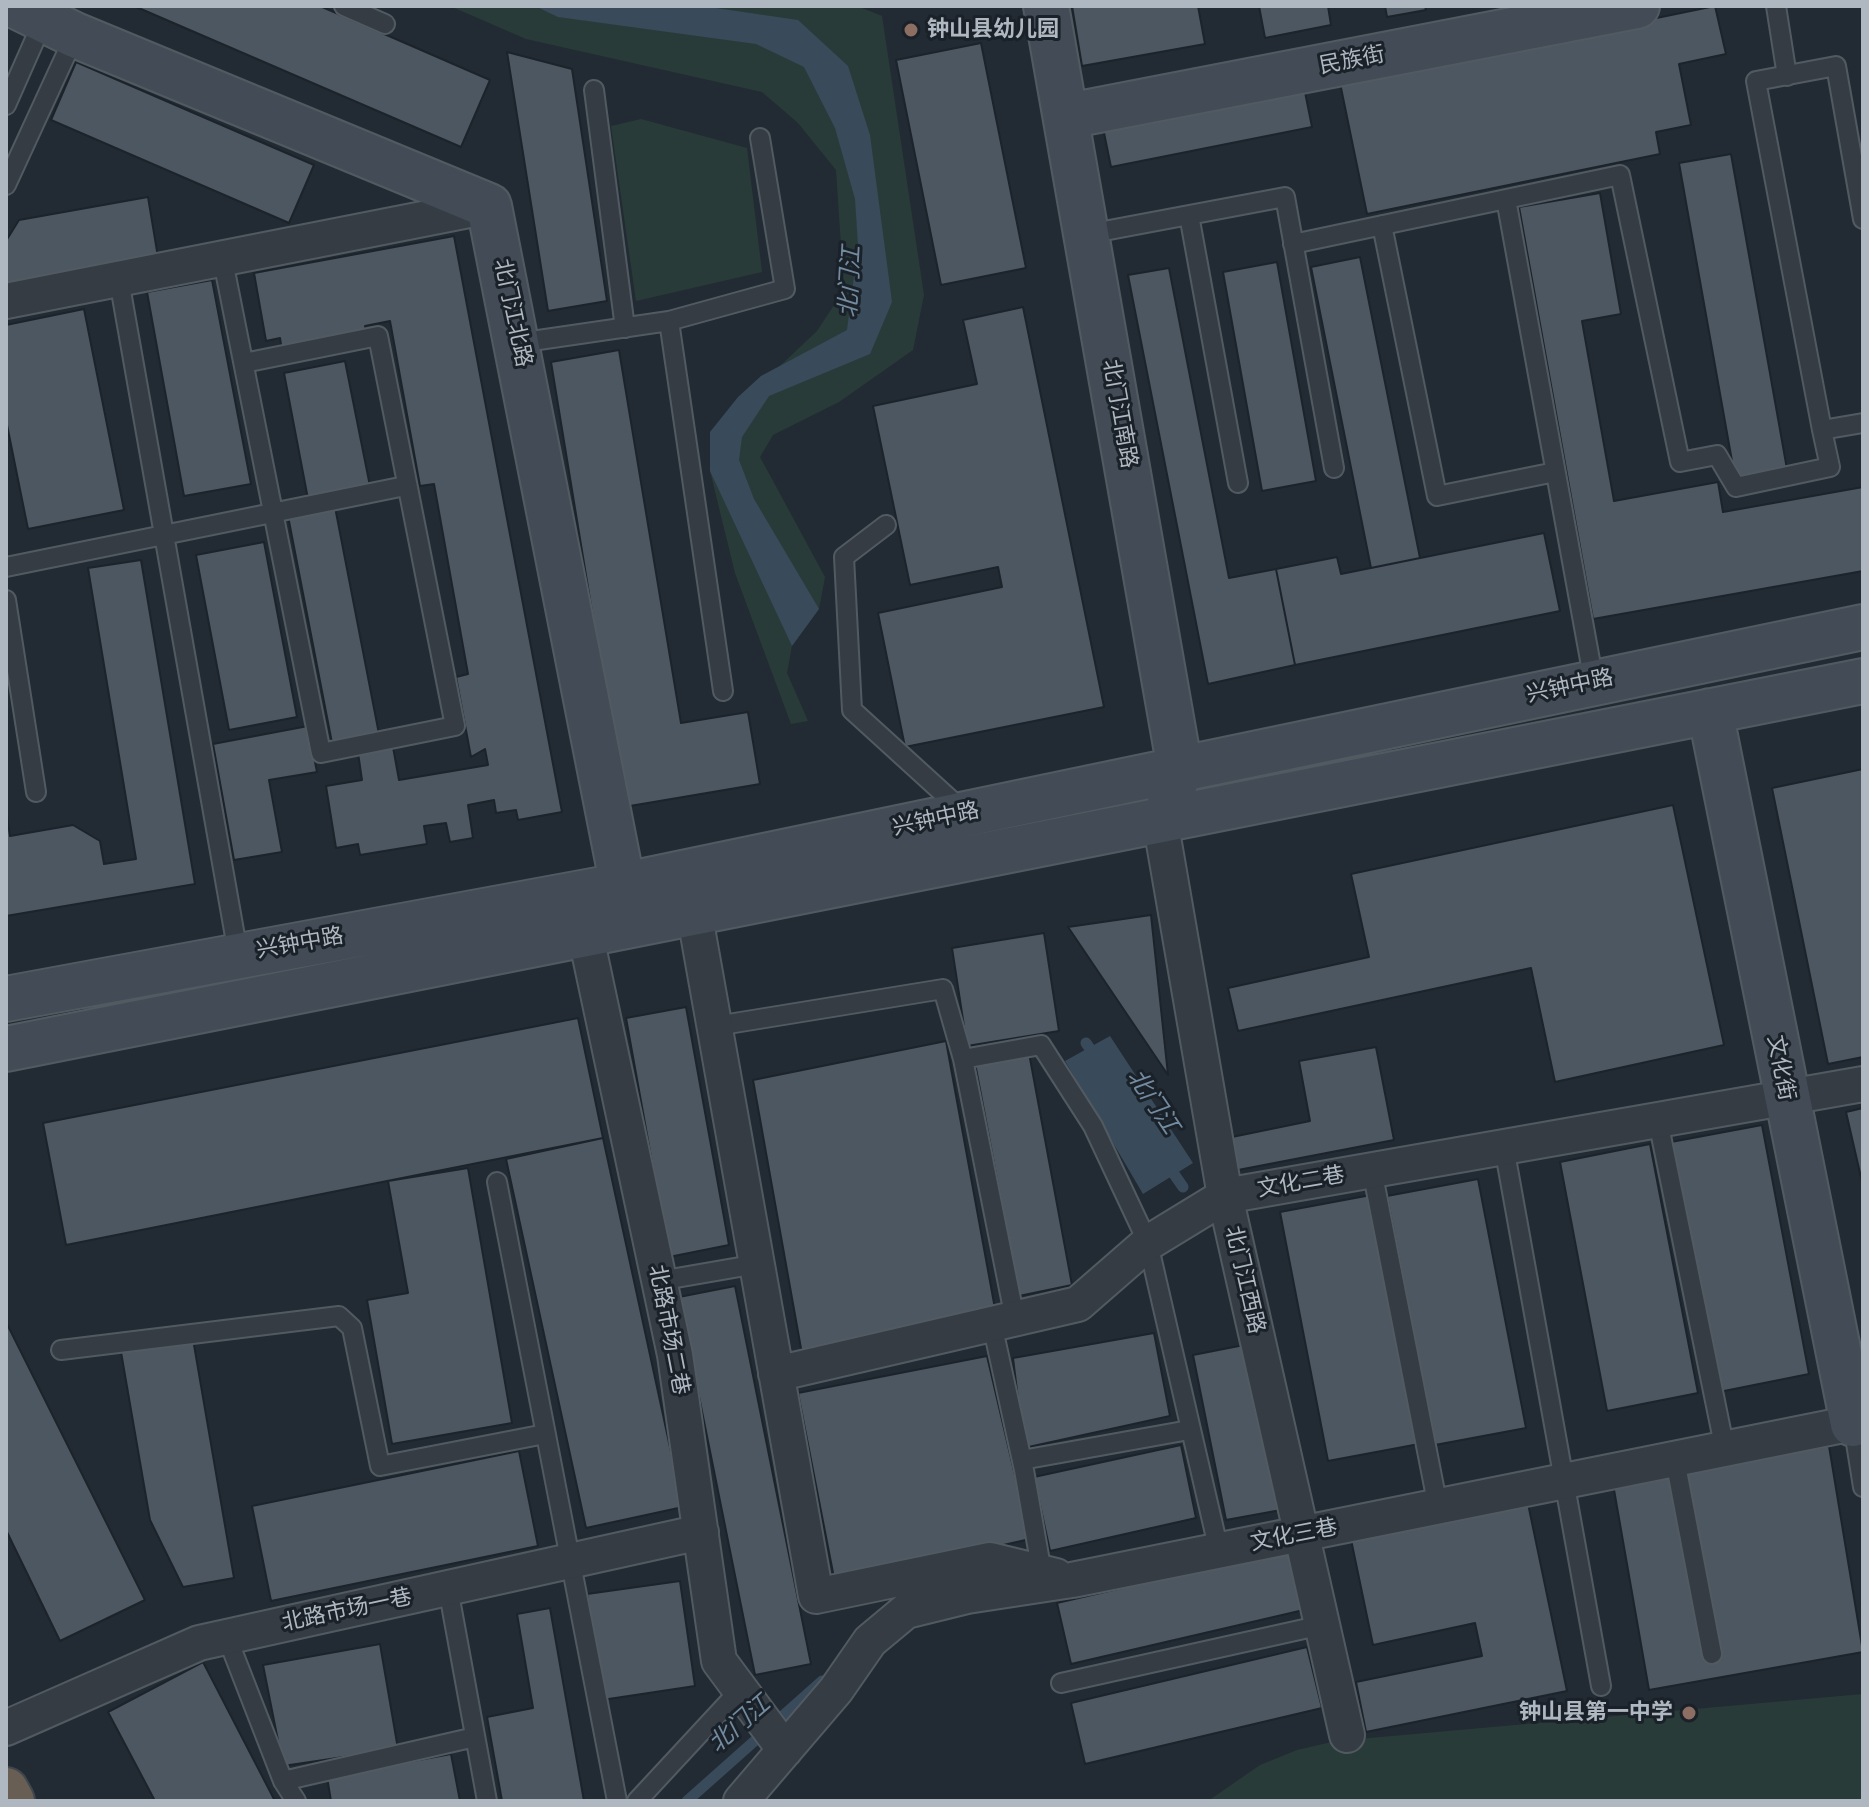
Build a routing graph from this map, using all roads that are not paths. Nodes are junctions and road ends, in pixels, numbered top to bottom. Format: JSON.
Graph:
{"nodes":[{"id":1,"x":344,"y":6,"type":"edge"},
{"id":2,"x":1046,"y":6,"type":"edge"},
{"id":3,"x":1637,"y":6,"type":"edge"},
{"id":4,"x":1776,"y":6,"type":"edge"},
{"id":5,"x":45,"y":20,"type":"edge"},
{"id":6,"x":385,"y":24,"type":"dead end"},
{"id":7,"x":1787,"y":76,"type":"junction"},
{"id":8,"x":594,"y":90,"type":"dead end"},
{"id":9,"x":6,"y":105,"type":"edge"},
{"id":10,"x":1068,"y":116,"type":"junction"},
{"id":11,"x":760,"y":138,"type":"dead end"},
{"id":12,"x":1856,"y":142,"type":"edge"},
{"id":13,"x":6,"y":185,"type":"edge"},
{"id":14,"x":1506,"y":199,"type":"junction"},
{"id":15,"x":489,"y":206,"type":"junction"},
{"id":16,"x":1189,"y":215,"type":"junction"},
{"id":17,"x":1863,"y":219,"type":"edge"},
{"id":18,"x":1382,"y":225,"type":"junction"},
{"id":19,"x":1088,"y":234,"type":"junction"},
{"id":20,"x":1293,"y":244,"type":"junction"},
{"id":21,"x":223,"y":261,"type":"junction"},
{"id":22,"x":119,"y":280,"type":"junction"},
{"id":23,"x":6,"y":301,"type":"edge"},
{"id":24,"x":669,"y":321,"type":"junction"},
{"id":25,"x":625,"y":328,"type":"junction"},
{"id":26,"x":518,"y":343,"type":"junction"},
{"id":27,"x":244,"y":363,"type":"junction"},
{"id":28,"x":1863,"y":423,"type":"edge"},
{"id":29,"x":1822,"y":430,"type":"junction"},
{"id":30,"x":1334,"y":468,"type":"dead end"},
{"id":31,"x":1555,"y":472,"type":"junction"},
{"id":32,"x":1238,"y":483,"type":"dead end"},
{"id":33,"x":405,"y":486,"type":"junction"},
{"id":34,"x":274,"y":512,"type":"junction"},
{"id":35,"x":886,"y":525,"type":"dead end"},
{"id":36,"x":166,"y":535,"type":"junction"},
{"id":37,"x":6,"y":567,"type":"edge"},
{"id":38,"x":6,"y":600,"type":"edge"},
{"id":39,"x":1863,"y":627,"type":"edge"},
{"id":40,"x":1863,"y":681,"type":"edge"},
{"id":41,"x":1594,"y":682,"type":"junction"},
{"id":42,"x":723,"y":691,"type":"dead end"},
{"id":43,"x":1710,"y":711,"type":"junction"},
{"id":44,"x":1180,"y":769,"type":"junction"},
{"id":45,"x":36,"y":792,"type":"dead end"},
{"id":46,"x":966,"y":814,"type":"junction"},
{"id":47,"x":1160,"y":820,"type":"junction"},
{"id":48,"x":685,"y":872,"type":"junction"},
{"id":49,"x":628,"y":905,"type":"junction"},
{"id":50,"x":696,"y":913,"type":"junction"},
{"id":51,"x":581,"y":914,"type":"junction"},
{"id":52,"x":242,"y":979,"type":"junction"},
{"id":53,"x":6,"y":999,"type":"edge"},
{"id":54,"x":716,"y":1026,"type":"junction"},
{"id":55,"x":6,"y":1049,"type":"edge"},
{"id":56,"x":963,"y":1059,"type":"junction"},
{"id":57,"x":1863,"y":1084,"type":"edge"},
{"id":58,"x":1785,"y":1098,"type":"junction"},
{"id":59,"x":1658,"y":1121,"type":"junction"},
{"id":60,"x":1504,"y":1147,"type":"junction"},
{"id":61,"x":1372,"y":1170,"type":"junction"},
{"id":62,"x":497,"y":1182,"type":"dead end"},
{"id":63,"x":1225,"y":1196,"type":"junction"},
{"id":64,"x":1148,"y":1243,"type":"junction"},
{"id":65,"x":757,"y":1264,"type":"junction"},
{"id":66,"x":659,"y":1281,"type":"junction"},
{"id":67,"x":1004,"y":1321,"type":"junction"},
{"id":68,"x":61,"y":1350,"type":"dead end"},
{"id":69,"x":776,"y":1374,"type":"junction"},
{"id":70,"x":1858,"y":1423,"type":"edge"},
{"id":71,"x":1189,"y":1430,"type":"junction"},
{"id":72,"x":545,"y":1434,"type":"junction"},
{"id":73,"x":1725,"y":1450,"type":"junction"},
{"id":74,"x":1022,"y":1460,"type":"junction"},
{"id":75,"x":1675,"y":1460,"type":"junction"},
{"id":76,"x":1563,"y":1482,"type":"junction"},
{"id":77,"x":1863,"y":1487,"type":"edge"},
{"id":78,"x":1438,"y":1507,"type":"junction"},
{"id":79,"x":701,"y":1532,"type":"junction"},
{"id":80,"x":1301,"y":1535,"type":"junction"},
{"id":81,"x":1219,"y":1551,"type":"junction"},
{"id":82,"x":569,"y":1562,"type":"junction"},
{"id":83,"x":1057,"y":1577,"type":"junction"},
{"id":84,"x":448,"y":1588,"type":"junction"},
{"id":85,"x":1322,"y":1625,"type":"junction"},
{"id":86,"x":227,"y":1637,"type":"junction"},
{"id":87,"x":1712,"y":1654,"type":"dead end"},
{"id":88,"x":1061,"y":1683,"type":"dead end"},
{"id":89,"x":1601,"y":1686,"type":"dead end"},
{"id":90,"x":740,"y":1690,"type":"junction"},
{"id":91,"x":6,"y":1728,"type":"edge"},
{"id":92,"x":1347,"y":1735,"type":"dead end"},
{"id":93,"x":475,"y":1737,"type":"junction"},
{"id":94,"x":785,"y":1750,"type":"junction"},
{"id":95,"x":283,"y":1781,"type":"junction"},
{"id":96,"x":6,"y":1790,"type":"edge"},
{"id":97,"x":12,"y":1801,"type":"edge"},
{"id":98,"x":296,"y":1801,"type":"edge"},
{"id":99,"x":487,"y":1801,"type":"edge"},
{"id":100,"x":617,"y":1801,"type":"edge"},
{"id":101,"x":637,"y":1801,"type":"edge"},
{"id":102,"x":741,"y":1801,"type":"edge"}],
"edges":[{"from":1,"to":6,"type":"lane"},
{"from":2,"to":10,"type":"main road","name":"北门江南路"},
{"from":3,"to":10,"type":"main road","name":"民族街"},
{"from":4,"to":7,"type":"lane"},
{"from":5,"to":9,"type":"lane"},
{"from":5,"to":13,"type":"lane"},
{"from":5,"to":15,"type":"main road"},
{"from":7,"to":12,"type":"lane"},
{"from":7,"to":29,"type":"lane"},
{"from":8,"to":25,"type":"lane"},
{"from":10,"to":19,"type":"main road","name":"北门江南路"},
{"from":11,"to":24,"type":"lane"},
{"from":12,"to":17,"type":"lane"},
{"from":14,"to":18,"type":"lane"},
{"from":14,"to":29,"type":"lane"},
{"from":14,"to":31,"type":"lane"},
{"from":15,"to":21,"type":"street"},
{"from":15,"to":26,"type":"main road","name":"北门江北路"},
{"from":16,"to":19,"type":"lane"},
{"from":16,"to":20,"type":"lane"},
{"from":16,"to":32,"type":"lane"},
{"from":18,"to":20,"type":"lane"},
{"from":18,"to":31,"type":"lane"},
{"from":19,"to":44,"type":"main road","name":"北门江南路"},
{"from":20,"to":30,"type":"lane"},
{"from":21,"to":22,"type":"street"},
{"from":21,"to":27,"type":"lane"},
{"from":22,"to":23,"type":"street"},
{"from":22,"to":36,"type":"lane"},
{"from":24,"to":25,"type":"lane"},
{"from":24,"to":42,"type":"lane"},
{"from":25,"to":26,"type":"lane"},
{"from":26,"to":49,"type":"main road","name":"北门江北路"},
{"from":27,"to":33,"type":"lane"},
{"from":27,"to":34,"type":"lane"},
{"from":28,"to":29,"type":"lane"},
{"from":31,"to":41,"type":"lane"},
{"from":33,"to":34,"type":"lane"},
{"from":33,"to":34,"type":"lane"},
{"from":34,"to":36,"type":"lane"},
{"from":35,"to":46,"type":"lane"},
{"from":36,"to":37,"type":"lane"},
{"from":36,"to":52,"type":"lane"},
{"from":38,"to":45,"type":"lane"},
{"from":39,"to":41,"type":"main road","name":"兴钟中路"},
{"from":40,"to":43,"type":"main road","name":"兴钟中路"},
{"from":41,"to":44,"type":"main road","name":"兴钟中路"},
{"from":43,"to":47,"type":"main road","name":"兴钟中路"},
{"from":43,"to":58,"type":"main road","name":"文化街"},
{"from":44,"to":46,"type":"main road","name":"兴钟中路"},
{"from":44,"to":47,"type":"main road"},
{"from":46,"to":48,"type":"main road","name":"兴钟中路"},
{"from":47,"to":50,"type":"main road","name":"兴钟中路"},
{"from":47,"to":63,"type":"street","name":"北门江西路"},
{"from":48,"to":49,"type":"main road","name":"兴钟中路"},
{"from":48,"to":50,"type":"street"},
{"from":49,"to":50,"type":"main road","name":"兴钟中路"},
{"from":49,"to":51,"type":"main road","name":"兴钟中路"},
{"from":50,"to":54,"type":"street"},
{"from":51,"to":52,"type":"main road","name":"兴钟中路"},
{"from":51,"to":66,"type":"street","name":"北路市场二巷"},
{"from":52,"to":53,"type":"main road","name":"兴钟中路"},
{"from":52,"to":55,"type":"main road","name":"兴钟中路"},
{"from":54,"to":56,"type":"lane"},
{"from":54,"to":65,"type":"street"},
{"from":56,"to":64,"type":"lane"},
{"from":56,"to":67,"type":"lane"},
{"from":57,"to":58,"type":"street","name":"文化二巷"},
{"from":58,"to":59,"type":"street","name":"文化二巷"},
{"from":58,"to":70,"type":"main road","name":"文化街"},
{"from":59,"to":60,"type":"street","name":"文化二巷"},
{"from":59,"to":73,"type":"lane"},
{"from":60,"to":61,"type":"street","name":"文化二巷"},
{"from":60,"to":76,"type":"lane"},
{"from":61,"to":63,"type":"street","name":"文化二巷"},
{"from":61,"to":78,"type":"lane"},
{"from":62,"to":72,"type":"lane"},
{"from":63,"to":64,"type":"street","name":"文化二巷"},
{"from":63,"to":80,"type":"street","name":"北门江西路"},
{"from":64,"to":67,"type":"street","name":"文化二巷"},
{"from":64,"to":71,"type":"lane"},
{"from":65,"to":66,"type":"lane"},
{"from":65,"to":69,"type":"street"},
{"from":66,"to":79,"type":"street","name":"北路市场二巷"},
{"from":67,"to":69,"type":"street","name":"文化二巷"},
{"from":67,"to":74,"type":"lane"},
{"from":68,"to":72,"type":"lane"},
{"from":69,"to":83,"type":"street"},
{"from":70,"to":73,"type":"street","name":"文化三巷"},
{"from":70,"to":77,"type":"lane"},
{"from":71,"to":74,"type":"lane"},
{"from":71,"to":81,"type":"lane"},
{"from":72,"to":82,"type":"lane"},
{"from":73,"to":75,"type":"street","name":"文化三巷"},
{"from":74,"to":83,"type":"lane"},
{"from":75,"to":76,"type":"street","name":"文化三巷"},
{"from":75,"to":87,"type":"lane"},
{"from":76,"to":78,"type":"street","name":"文化三巷"},
{"from":76,"to":89,"type":"lane"},
{"from":78,"to":80,"type":"street","name":"文化三巷"},
{"from":79,"to":82,"type":"street","name":"北路市场一巷"},
{"from":79,"to":90,"type":"street","name":"北路市场二巷"},
{"from":80,"to":81,"type":"street","name":"文化三巷"},
{"from":80,"to":85,"type":"street","name":"北门江西路"},
{"from":81,"to":83,"type":"street","name":"文化三巷"},
{"from":82,"to":84,"type":"street","name":"北路市场一巷"},
{"from":82,"to":100,"type":"lane"},
{"from":83,"to":94,"type":"street","name":"文化三巷"},
{"from":84,"to":86,"type":"street","name":"北路市场一巷"},
{"from":84,"to":93,"type":"lane"},
{"from":85,"to":88,"type":"lane"},
{"from":85,"to":92,"type":"street","name":"北门江西路"},
{"from":86,"to":91,"type":"street","name":"北路市场一巷"},
{"from":86,"to":95,"type":"lane"},
{"from":90,"to":94,"type":"street","name":"北路市场二巷"},
{"from":90,"to":101,"type":"lane"},
{"from":93,"to":95,"type":"lane"},
{"from":93,"to":99,"type":"lane"},
{"from":94,"to":102,"type":"street","name":"文化三巷"},
{"from":95,"to":98,"type":"lane"},
{"from":96,"to":97,"type":"highway"}]}
